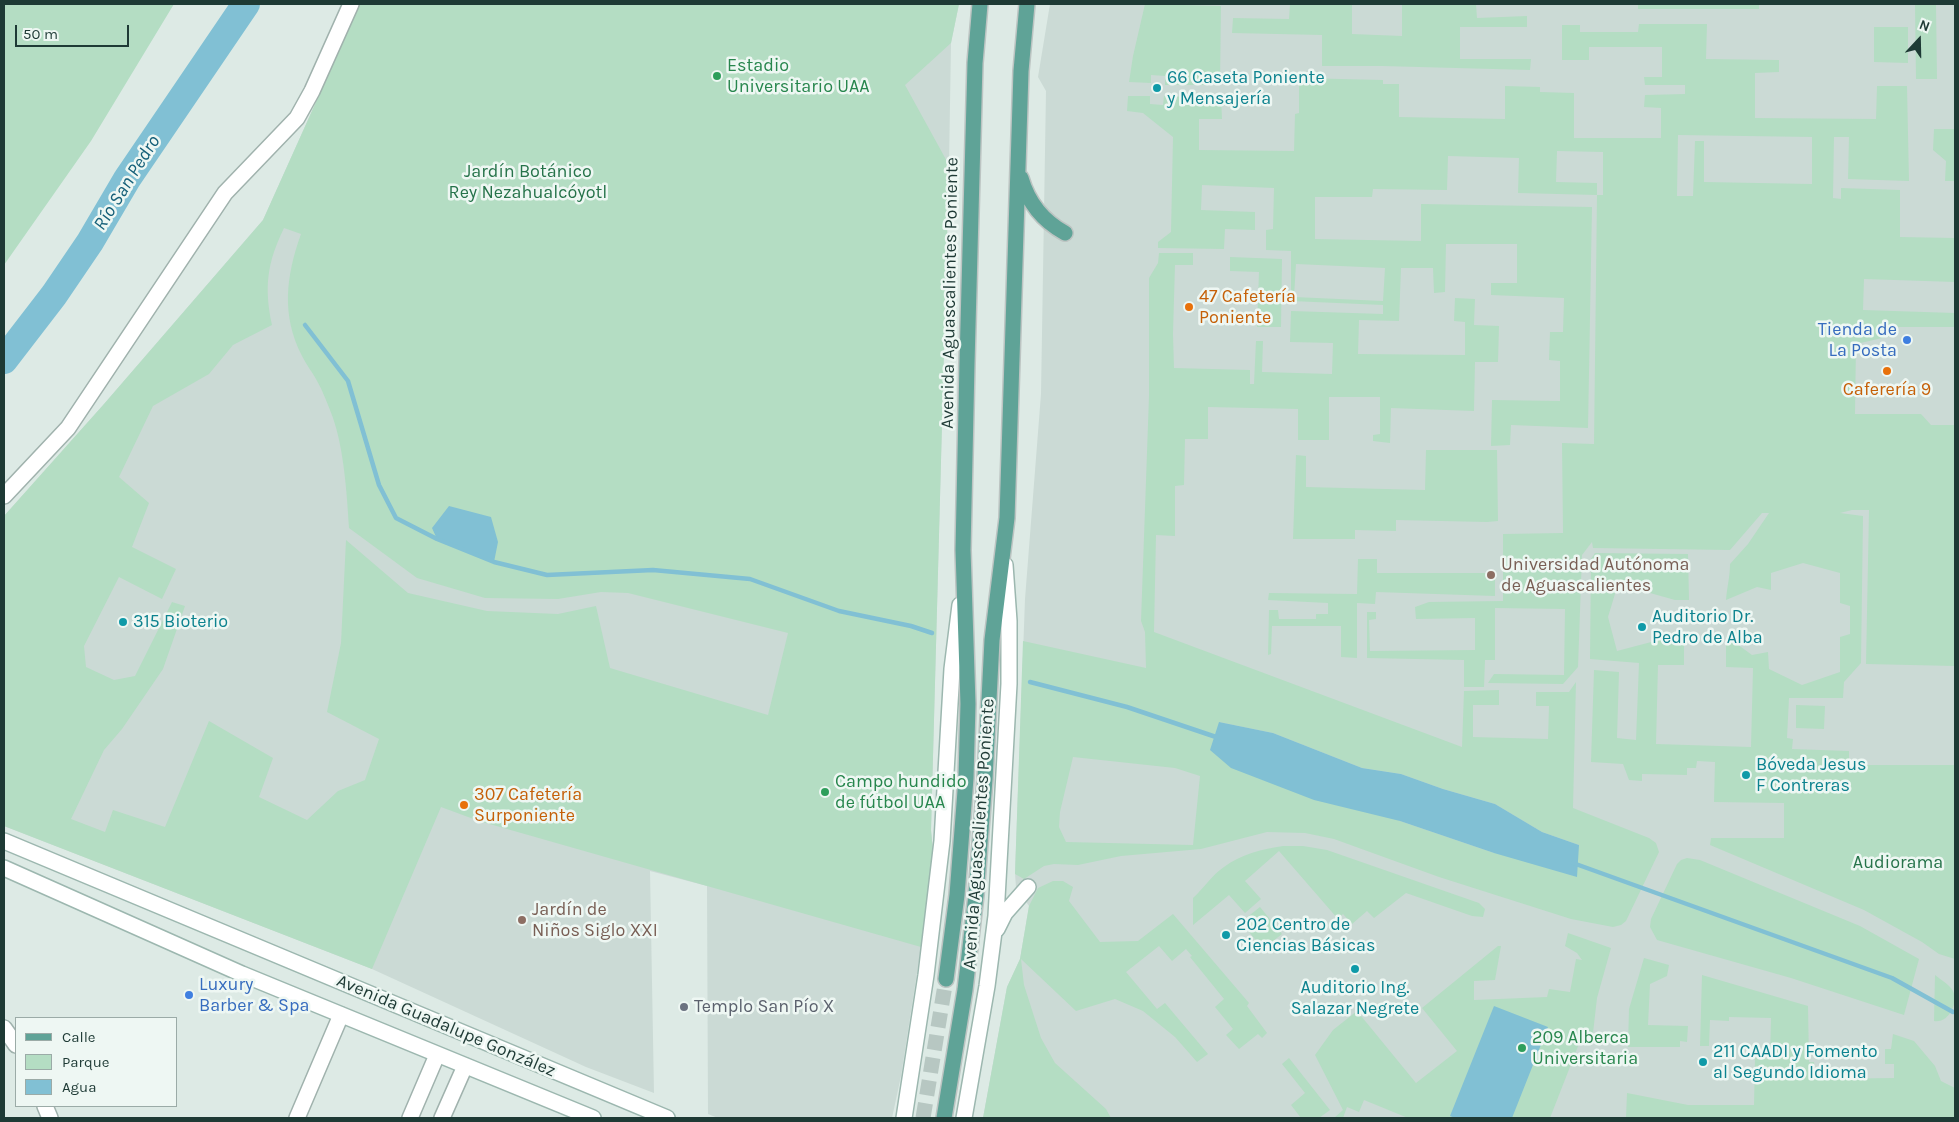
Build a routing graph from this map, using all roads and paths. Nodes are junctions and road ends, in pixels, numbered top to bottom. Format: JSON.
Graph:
{"nodes":[{"id":1,"x":351,"y":4,"type":"edge"},
{"id":2,"x":980,"y":4,"type":"edge"},
{"id":3,"x":1027,"y":4,"type":"edge"},
{"id":4,"x":1018,"y":171,"type":"junction"},
{"id":5,"x":1065,"y":234,"type":"dead end"},
{"id":6,"x":4,"y":496,"type":"edge"},
{"id":7,"x":1004,"y":550,"type":"junction"},
{"id":8,"x":963,"y":584,"type":"junction"},
{"id":9,"x":4,"y":841,"type":"edge"},
{"id":10,"x":4,"y":868,"type":"edge"},
{"id":11,"x":1028,"y":887,"type":"dead end"},
{"id":12,"x":993,"y":939,"type":"junction"},
{"id":13,"x":946,"y":979,"type":"tunnel mouth"},
{"id":14,"x":341,"y":1015,"type":"junction"},
{"id":15,"x":4,"y":1028,"type":"edge"},
{"id":16,"x":15,"y":1044,"type":"edge"},
{"id":17,"x":438,"y":1055,"type":"junction"},
{"id":18,"x":465,"y":1066,"type":"junction"},
{"id":19,"x":297,"y":1118,"type":"edge"},
{"id":20,"x":410,"y":1118,"type":"edge"},
{"id":21,"x":442,"y":1118,"type":"edge"},
{"id":22,"x":592,"y":1118,"type":"edge"},
{"id":23,"x":667,"y":1118,"type":"edge"},
{"id":24,"x":904,"y":1118,"type":"edge"},
{"id":25,"x":944,"y":1118,"type":"edge"},
{"id":26,"x":964,"y":1118,"type":"edge"}],
"edges":[{"from":1,"to":6,"type":"street"},
{"from":2,"to":8,"type":"main road","name":"Avenida Aguascalientes Poniente"},
{"from":3,"to":4,"type":"main road","name":"Avenida Aguascalientes Poniente"},
{"from":4,"to":5,"type":"main road"},
{"from":4,"to":7,"type":"main road","name":"Avenida Aguascalientes Poniente"},
{"from":7,"to":12,"type":"street","name":"Avenida Aguascalientes Poniente"},
{"from":7,"to":25,"type":"main road","name":"Avenida Aguascalientes Poniente"},
{"from":8,"to":13,"type":"main road","name":"Avenida Aguascalientes Poniente"},
{"from":8,"to":24,"type":"street","name":"Avenida Aguascalientes Poniente"},
{"from":9,"to":23,"type":"street","name":"Avenida Guadalupe González"},
{"from":10,"to":14,"type":"street","name":"Avenida Guadalupe González"},
{"from":11,"to":12,"type":"street"},
{"from":12,"to":26,"type":"street","name":"Avenida Aguascalientes Poniente"},
{"from":14,"to":17,"type":"street","name":"Avenida Guadalupe González"},
{"from":14,"to":19,"type":"street"},
{"from":15,"to":16,"type":"street"},
{"from":17,"to":18,"type":"street","name":"Avenida Guadalupe González"},
{"from":17,"to":20,"type":"street"},
{"from":18,"to":21,"type":"street"},
{"from":18,"to":22,"type":"street","name":"Avenida Guadalupe González"}]}
